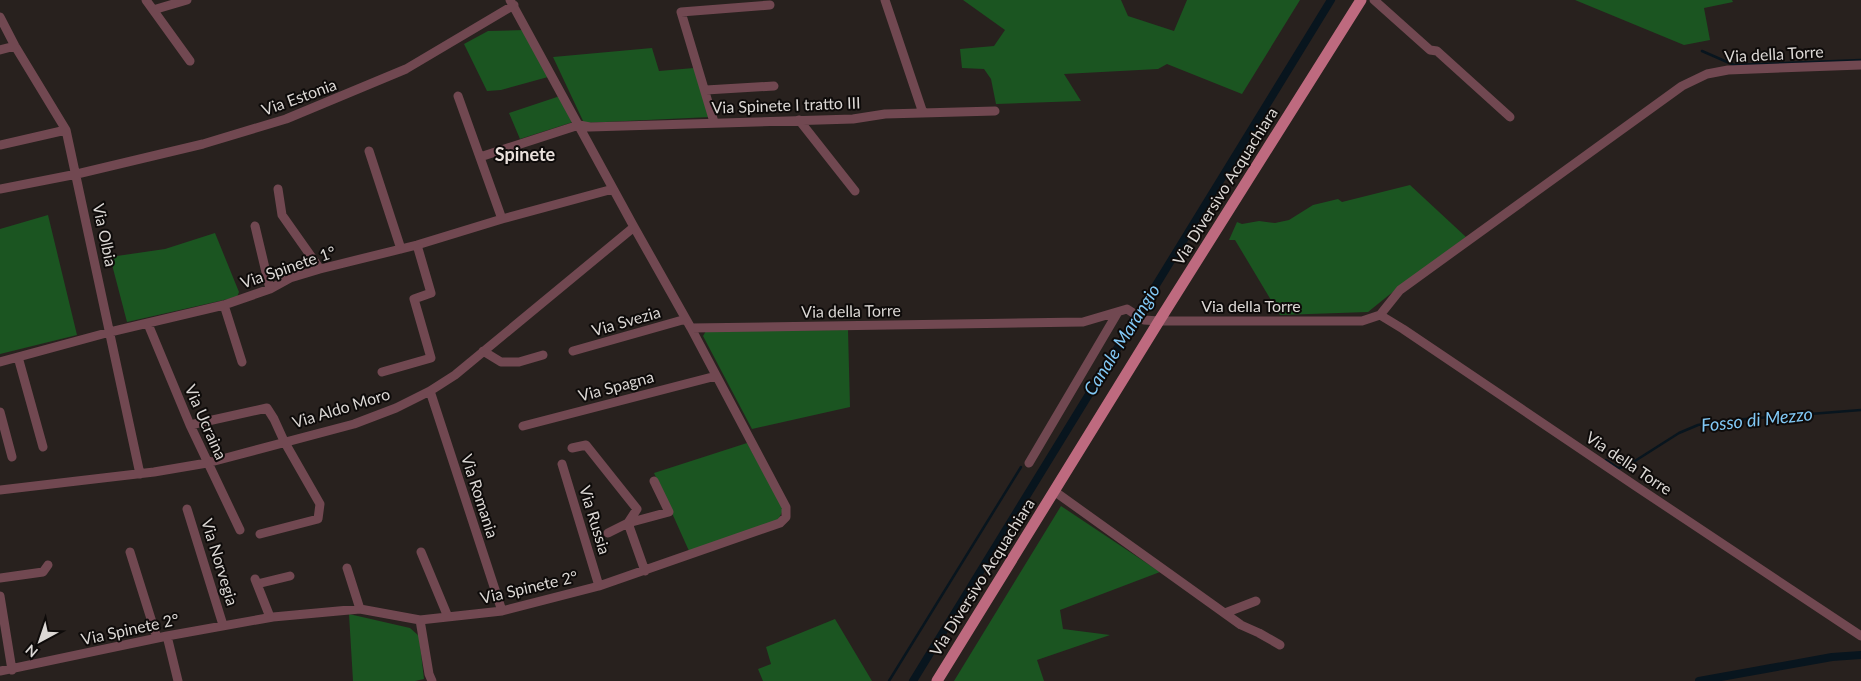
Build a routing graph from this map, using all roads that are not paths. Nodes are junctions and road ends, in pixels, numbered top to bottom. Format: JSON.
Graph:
{"nodes":[{"id":1,"x":146,"y":0,"type":"edge"},
{"id":2,"x":187,"y":0,"type":"edge"},
{"id":3,"x":885,"y":0,"type":"edge"},
{"id":4,"x":1361,"y":0,"type":"edge"},
{"id":5,"x":1374,"y":0,"type":"edge"},
{"id":6,"x":512,"y":3,"type":"edge"},
{"id":7,"x":770,"y":5,"type":"dead end"},
{"id":8,"x":153,"y":10,"type":"junction"},
{"id":9,"x":0,"y":17,"type":"edge"},
{"id":10,"x":15,"y":46,"type":"junction"},
{"id":11,"x":0,"y":50,"type":"edge"},
{"id":12,"x":190,"y":61,"type":"dead end"},
{"id":13,"x":1861,"y":65,"type":"edge"},
{"id":14,"x":774,"y":86,"type":"dead end"},
{"id":15,"x":706,"y":90,"type":"junction"},
{"id":16,"x":458,"y":96,"type":"dead end"},
{"id":17,"x":994,"y":111,"type":"dead end"},
{"id":18,"x":923,"y":112,"type":"junction"},
{"id":19,"x":1510,"y":117,"type":"dead end"},
{"id":20,"x":799,"y":120,"type":"junction"},
{"id":21,"x":714,"y":122,"type":"junction"},
{"id":22,"x":579,"y":125,"type":"junction"},
{"id":23,"x":66,"y":130,"type":"junction"},
{"id":24,"x":0,"y":145,"type":"edge"},
{"id":25,"x":369,"y":151,"type":"dead end"},
{"id":26,"x":480,"y":156,"type":"junction"},
{"id":27,"x":77,"y":174,"type":"junction"},
{"id":28,"x":0,"y":189,"type":"edge"},
{"id":29,"x":278,"y":189,"type":"dead end"},
{"id":30,"x":613,"y":189,"type":"junction"},
{"id":31,"x":855,"y":191,"type":"dead end"},
{"id":32,"x":502,"y":219,"type":"junction"},
{"id":33,"x":255,"y":226,"type":"dead end"},
{"id":34,"x":634,"y":227,"type":"junction"},
{"id":35,"x":417,"y":245,"type":"junction"},
{"id":36,"x":401,"y":249,"type":"junction"},
{"id":37,"x":320,"y":269,"type":"junction"},
{"id":38,"x":270,"y":289,"type":"junction"},
{"id":39,"x":224,"y":305,"type":"junction"},
{"id":40,"x":1122,"y":311,"type":"junction"},
{"id":41,"x":1380,"y":315,"type":"junction"},
{"id":42,"x":686,"y":319,"type":"junction"},
{"id":43,"x":1159,"y":321,"type":"junction"},
{"id":44,"x":148,"y":324,"type":"junction"},
{"id":45,"x":691,"y":328,"type":"junction"},
{"id":46,"x":110,"y":332,"type":"junction"},
{"id":47,"x":483,"y":351,"type":"junction"},
{"id":48,"x":573,"y":351,"type":"dead end"},
{"id":49,"x":543,"y":354,"type":"dead end"},
{"id":50,"x":18,"y":357,"type":"junction"},
{"id":51,"x":0,"y":362,"type":"edge"},
{"id":52,"x":242,"y":362,"type":"dead end"},
{"id":53,"x":382,"y":372,"type":"dead end"},
{"id":54,"x":716,"y":376,"type":"junction"},
{"id":55,"x":430,"y":390,"type":"junction"},
{"id":56,"x":0,"y":412,"type":"edge"},
{"id":57,"x":190,"y":426,"type":"junction"},
{"id":58,"x":523,"y":426,"type":"dead end"},
{"id":59,"x":284,"y":441,"type":"junction"},
{"id":60,"x":43,"y":448,"type":"dead end"},
{"id":61,"x":572,"y":448,"type":"dead end"},
{"id":62,"x":12,"y":457,"type":"dead end"},
{"id":63,"x":207,"y":463,"type":"junction"},
{"id":64,"x":1029,"y":463,"type":"dead end"},
{"id":65,"x":562,"y":464,"type":"dead end"},
{"id":66,"x":140,"y":474,"type":"junction"},
{"id":67,"x":654,"y":481,"type":"dead end"},
{"id":68,"x":0,"y":490,"type":"edge"},
{"id":69,"x":1054,"y":491,"type":"junction"},
{"id":70,"x":187,"y":509,"type":"dead end"},
{"id":71,"x":628,"y":523,"type":"junction"},
{"id":72,"x":240,"y":530,"type":"dead end"},
{"id":73,"x":608,"y":533,"type":"dead end"},
{"id":74,"x":260,"y":534,"type":"dead end"},
{"id":75,"x":130,"y":552,"type":"dead end"},
{"id":76,"x":421,"y":552,"type":"dead end"},
{"id":77,"x":48,"y":565,"type":"dead end"},
{"id":78,"x":347,"y":568,"type":"dead end"},
{"id":79,"x":645,"y":571,"type":"junction"},
{"id":80,"x":290,"y":576,"type":"dead end"},
{"id":81,"x":0,"y":578,"type":"edge"},
{"id":82,"x":599,"y":586,"type":"junction"},
{"id":83,"x":0,"y":596,"type":"edge"},
{"id":84,"x":1256,"y":601,"type":"dead end"},
{"id":85,"x":360,"y":609,"type":"junction"},
{"id":86,"x":502,"y":611,"type":"junction"},
{"id":87,"x":1224,"y":613,"type":"junction"},
{"id":88,"x":270,"y":617,"type":"junction"},
{"id":89,"x":448,"y":617,"type":"junction"},
{"id":90,"x":420,"y":620,"type":"junction"},
{"id":91,"x":223,"y":625,"type":"junction"},
{"id":92,"x":167,"y":636,"type":"junction"},
{"id":93,"x":1861,"y":636,"type":"edge"},
{"id":94,"x":157,"y":638,"type":"junction"},
{"id":95,"x":1280,"y":645,"type":"dead end"},
{"id":96,"x":12,"y":670,"type":"junction"},
{"id":97,"x":0,"y":671,"type":"edge"},
{"id":98,"x":178,"y":681,"type":"edge"},
{"id":99,"x":432,"y":681,"type":"edge"},
{"id":100,"x":938,"y":681,"type":"edge"}],
"edges":[{"from":1,"to":8,"type":"street"},
{"from":2,"to":8,"type":"street"},
{"from":3,"to":18,"type":"street"},
{"from":4,"to":43,"type":"main road","name":"Via Diversivo Acquachiara"},
{"from":5,"to":19,"type":"street"},
{"from":6,"to":22,"type":"street"},
{"from":6,"to":27,"type":"street","name":"Via Estonia"},
{"from":7,"to":15,"type":"street"},
{"from":8,"to":12,"type":"street"},
{"from":9,"to":10,"type":"street","name":"Via Olbia"},
{"from":10,"to":11,"type":"street"},
{"from":10,"to":23,"type":"street","name":"Via Olbia"},
{"from":13,"to":41,"type":"street","name":"Via della Torre"},
{"from":14,"to":15,"type":"street"},
{"from":15,"to":21,"type":"street"},
{"from":16,"to":26,"type":"street"},
{"from":17,"to":18,"type":"street","name":"Via Spinete I tratto III"},
{"from":18,"to":20,"type":"street","name":"Via Spinete I tratto III"},
{"from":20,"to":21,"type":"street","name":"Via Spinete I tratto III"},
{"from":20,"to":31,"type":"street"},
{"from":21,"to":22,"type":"street","name":"Via Spinete I tratto III"},
{"from":22,"to":26,"type":"street"},
{"from":22,"to":30,"type":"street"},
{"from":23,"to":24,"type":"street"},
{"from":23,"to":27,"type":"street","name":"Via Olbia"},
{"from":25,"to":36,"type":"street"},
{"from":26,"to":32,"type":"street"},
{"from":27,"to":28,"type":"street","name":"Via Estonia"},
{"from":27,"to":46,"type":"street","name":"Via Olbia"},
{"from":29,"to":37,"type":"street"},
{"from":30,"to":32,"type":"street","name":"Via Spinete 1°"},
{"from":30,"to":34,"type":"street"},
{"from":32,"to":35,"type":"street","name":"Via Spinete 1°"},
{"from":33,"to":38,"type":"street"},
{"from":34,"to":42,"type":"street"},
{"from":34,"to":47,"type":"street","name":"Via Aldo Moro"},
{"from":35,"to":36,"type":"street","name":"Via Spinete 1°"},
{"from":35,"to":53,"type":"street"},
{"from":36,"to":37,"type":"street","name":"Via Spinete 1°"},
{"from":37,"to":38,"type":"street","name":"Via Spinete 1°"},
{"from":38,"to":39,"type":"street","name":"Via Spinete 1°"},
{"from":39,"to":44,"type":"street","name":"Via Spinete 1°"},
{"from":39,"to":52,"type":"street"},
{"from":40,"to":43,"type":"street","name":"Via della Torre"},
{"from":40,"to":45,"type":"street","name":"Via della Torre"},
{"from":40,"to":64,"type":"street"},
{"from":41,"to":43,"type":"street","name":"Via della Torre"},
{"from":41,"to":93,"type":"street","name":"Via della Torre"},
{"from":42,"to":45,"type":"street"},
{"from":42,"to":48,"type":"street","name":"Via Svezia"},
{"from":43,"to":69,"type":"main road","name":"Via Diversivo Acquachiara"},
{"from":44,"to":46,"type":"street","name":"Via Spinete 1°"},
{"from":44,"to":57,"type":"street","name":"Via Ucraina"},
{"from":45,"to":54,"type":"street","name":"Via Spinete 2°"},
{"from":46,"to":50,"type":"street","name":"Via Spinete 1°"},
{"from":46,"to":66,"type":"street","name":"Via Olbia"},
{"from":47,"to":49,"type":"street"},
{"from":47,"to":55,"type":"street","name":"Via Aldo Moro"},
{"from":50,"to":51,"type":"street","name":"Via Spinete 1°"},
{"from":50,"to":60,"type":"street"},
{"from":54,"to":58,"type":"street","name":"Via Spagna"},
{"from":54,"to":79,"type":"street","name":"Via Spinete 2°"},
{"from":55,"to":59,"type":"street","name":"Via Aldo Moro"},
{"from":55,"to":86,"type":"street","name":"Via Romania"},
{"from":56,"to":62,"type":"street"},
{"from":57,"to":59,"type":"street"},
{"from":57,"to":63,"type":"street","name":"Via Ucraina"},
{"from":59,"to":63,"type":"street","name":"Via Aldo Moro"},
{"from":59,"to":74,"type":"street"},
{"from":61,"to":71,"type":"street"},
{"from":63,"to":66,"type":"street","name":"Via Aldo Moro"},
{"from":63,"to":72,"type":"street","name":"Via Ucraina"},
{"from":65,"to":82,"type":"street","name":"Via Russia"},
{"from":66,"to":68,"type":"street","name":"Via Aldo Moro"},
{"from":67,"to":71,"type":"street"},
{"from":69,"to":87,"type":"street","name":"Via Diversivo Acquachiara"},
{"from":69,"to":100,"type":"main road","name":"Via Diversivo Acquachiara"},
{"from":70,"to":91,"type":"street","name":"Via Norvegia"},
{"from":71,"to":73,"type":"street"},
{"from":71,"to":79,"type":"street"},
{"from":75,"to":94,"type":"street"},
{"from":76,"to":89,"type":"street"},
{"from":77,"to":81,"type":"street"},
{"from":78,"to":85,"type":"street"},
{"from":79,"to":82,"type":"street","name":"Via Spinete 2°"},
{"from":80,"to":88,"type":"street"},
{"from":82,"to":86,"type":"street","name":"Via Spinete 2°"},
{"from":83,"to":96,"type":"street"},
{"from":84,"to":87,"type":"street"},
{"from":85,"to":88,"type":"street","name":"Via Spinete 2°"},
{"from":85,"to":90,"type":"street","name":"Via Spinete 2°"},
{"from":86,"to":89,"type":"street","name":"Via Spinete 2°"},
{"from":87,"to":95,"type":"street","name":"Via Diversivo Acquachiara"},
{"from":88,"to":91,"type":"street","name":"Via Spinete 2°"},
{"from":89,"to":90,"type":"street","name":"Via Spinete 2°"},
{"from":90,"to":99,"type":"street"},
{"from":91,"to":92,"type":"street","name":"Via Spinete 2°"},
{"from":92,"to":94,"type":"street","name":"Via Spinete 2°"},
{"from":92,"to":98,"type":"street"},
{"from":94,"to":96,"type":"street","name":"Via Spinete 2°"},
{"from":96,"to":97,"type":"street","name":"Via Spinete 2°"}]}
